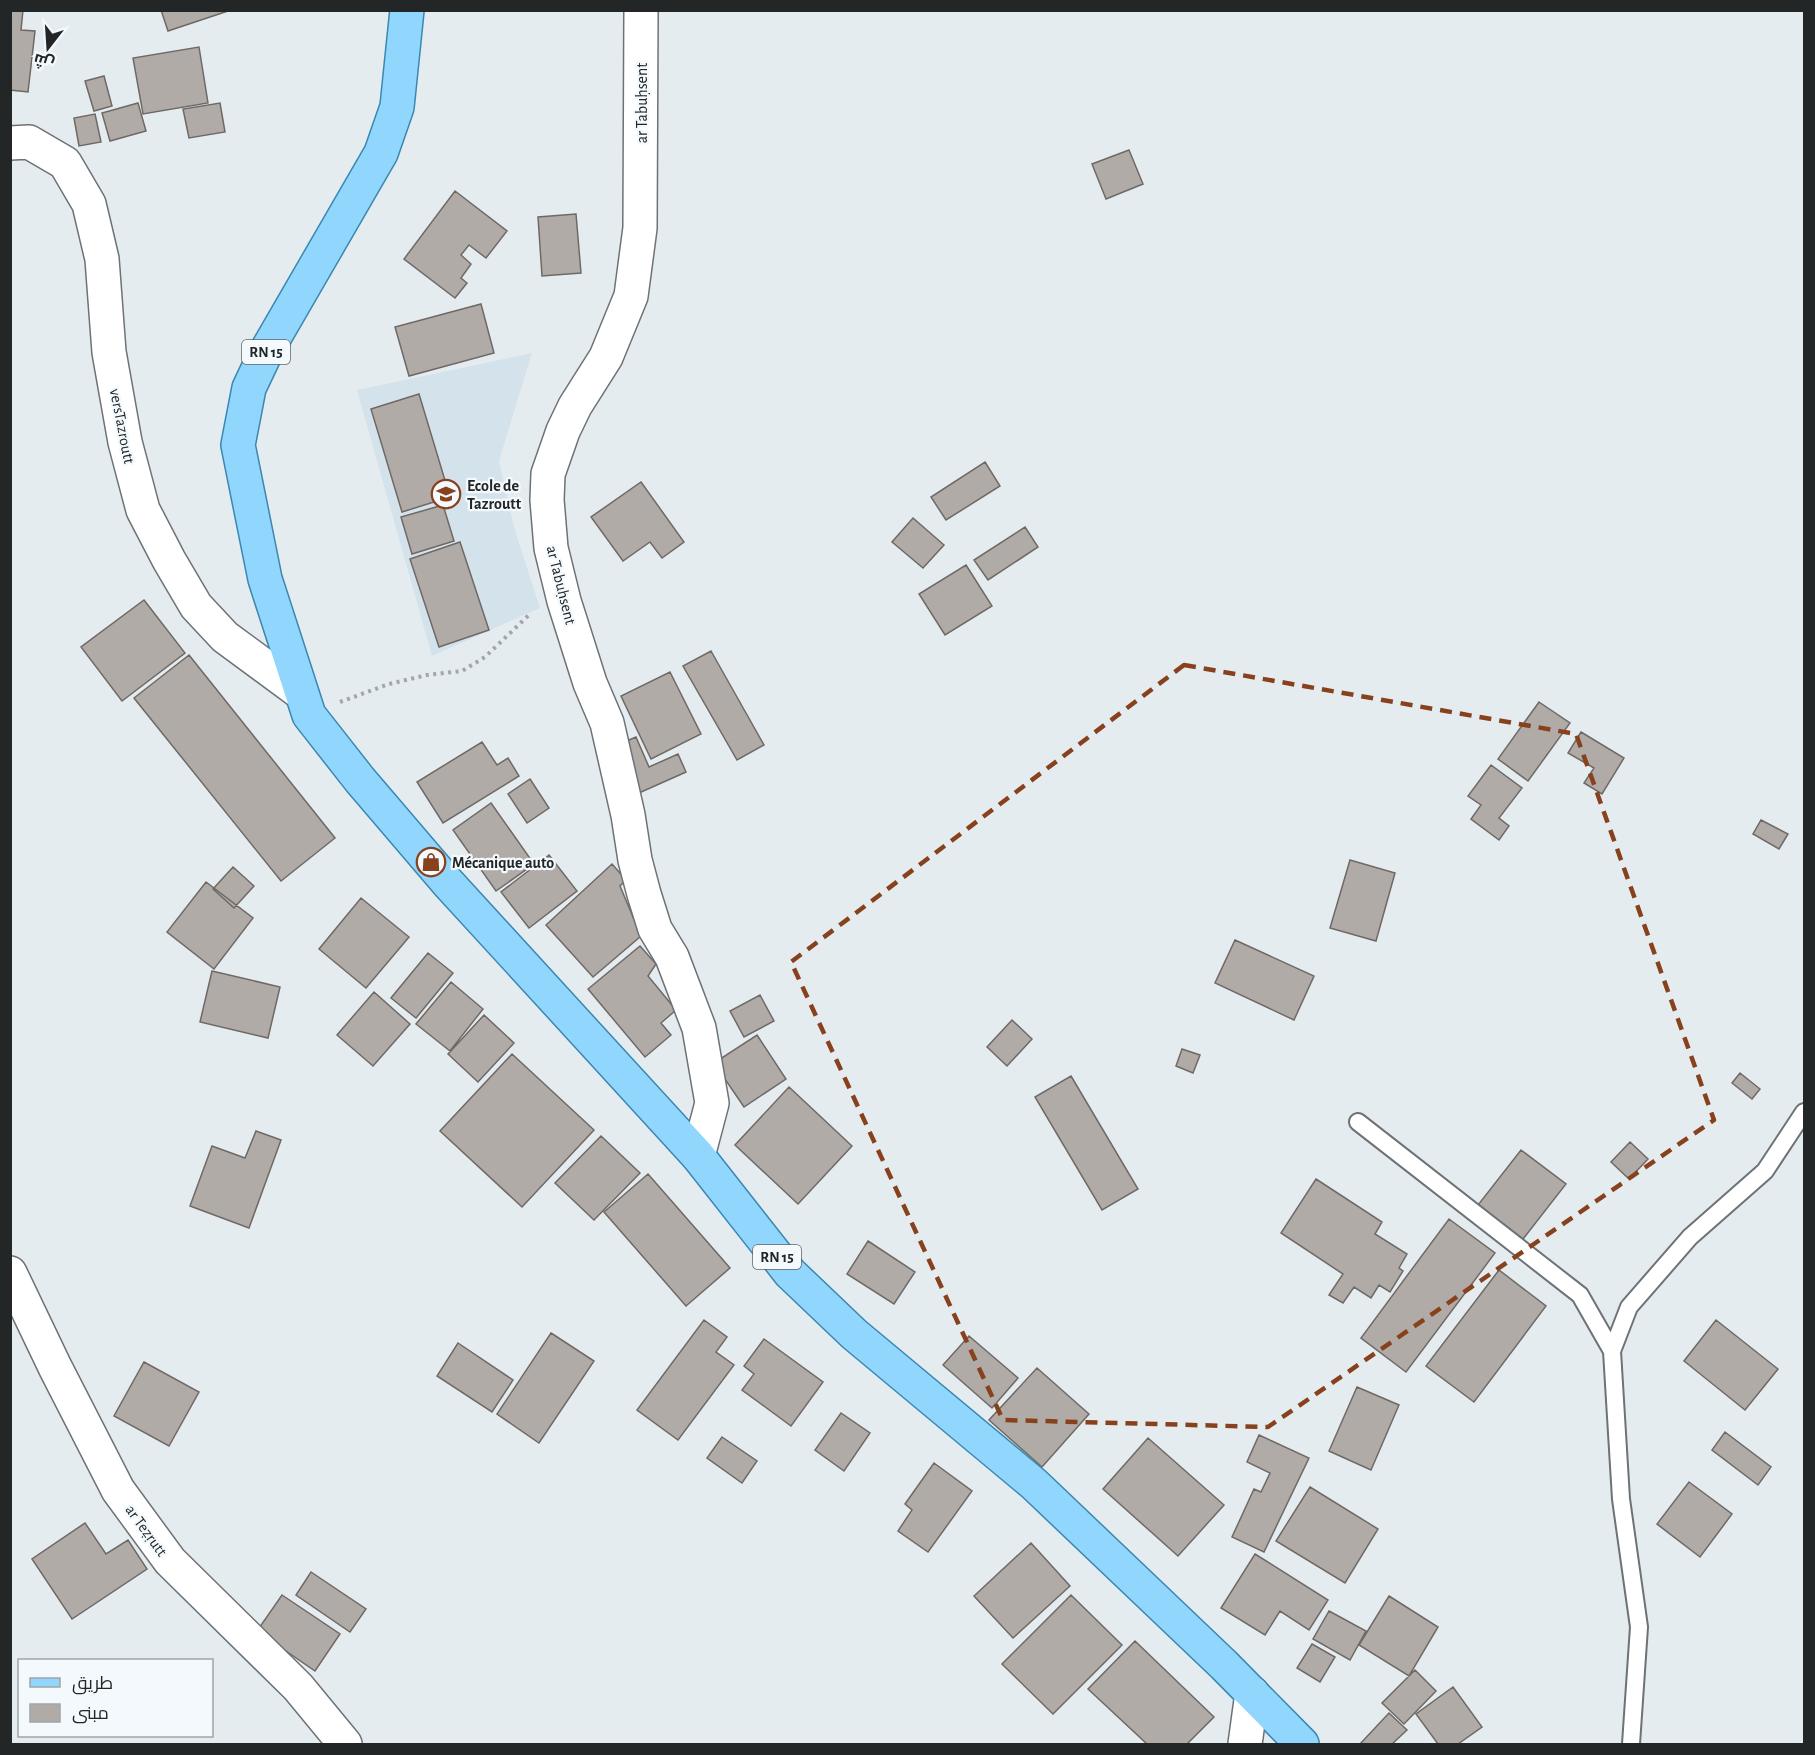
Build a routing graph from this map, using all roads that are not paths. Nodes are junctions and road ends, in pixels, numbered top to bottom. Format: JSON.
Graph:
{"nodes":[{"id":1,"x":406,"y":10,"type":"edge"},
{"id":2,"x":641,"y":10,"type":"edge"},
{"id":3,"x":10,"y":143,"type":"edge"},
{"id":4,"x":305,"y":704,"type":"junction"},
{"id":5,"x":1804,"y":1112,"type":"edge"},
{"id":6,"x":1358,"y":1122,"type":"dead end"},
{"id":7,"x":698,"y":1156,"type":"junction"},
{"id":8,"x":10,"y":1273,"type":"edge"},
{"id":9,"x":1612,"y":1351,"type":"junction"},
{"id":10,"x":1252,"y":1693,"type":"junction"},
{"id":11,"x":345,"y":1744,"type":"edge"},
{"id":12,"x":1245,"y":1744,"type":"edge"},
{"id":13,"x":1302,"y":1744,"type":"edge"},
{"id":14,"x":1631,"y":1744,"type":"edge"}],
"edges":[{"from":1,"to":4,"type":"main road","number":"RN 15"},
{"from":2,"to":7,"type":"street","name":"ar Tabuḥsent"},
{"from":3,"to":4,"type":"street","name":"versTazroutt"},
{"from":4,"to":7,"type":"main road","number":"RN 15"},
{"from":5,"to":9,"type":"lane"},
{"from":6,"to":9,"type":"lane"},
{"from":7,"to":10,"type":"main road","number":"RN 15"},
{"from":8,"to":11,"type":"street","name":"ar Teẓṛutt"},
{"from":9,"to":14,"type":"lane"},
{"from":10,"to":12,"type":"street"},
{"from":10,"to":13,"type":"main road","number":"RN 15"}]}
